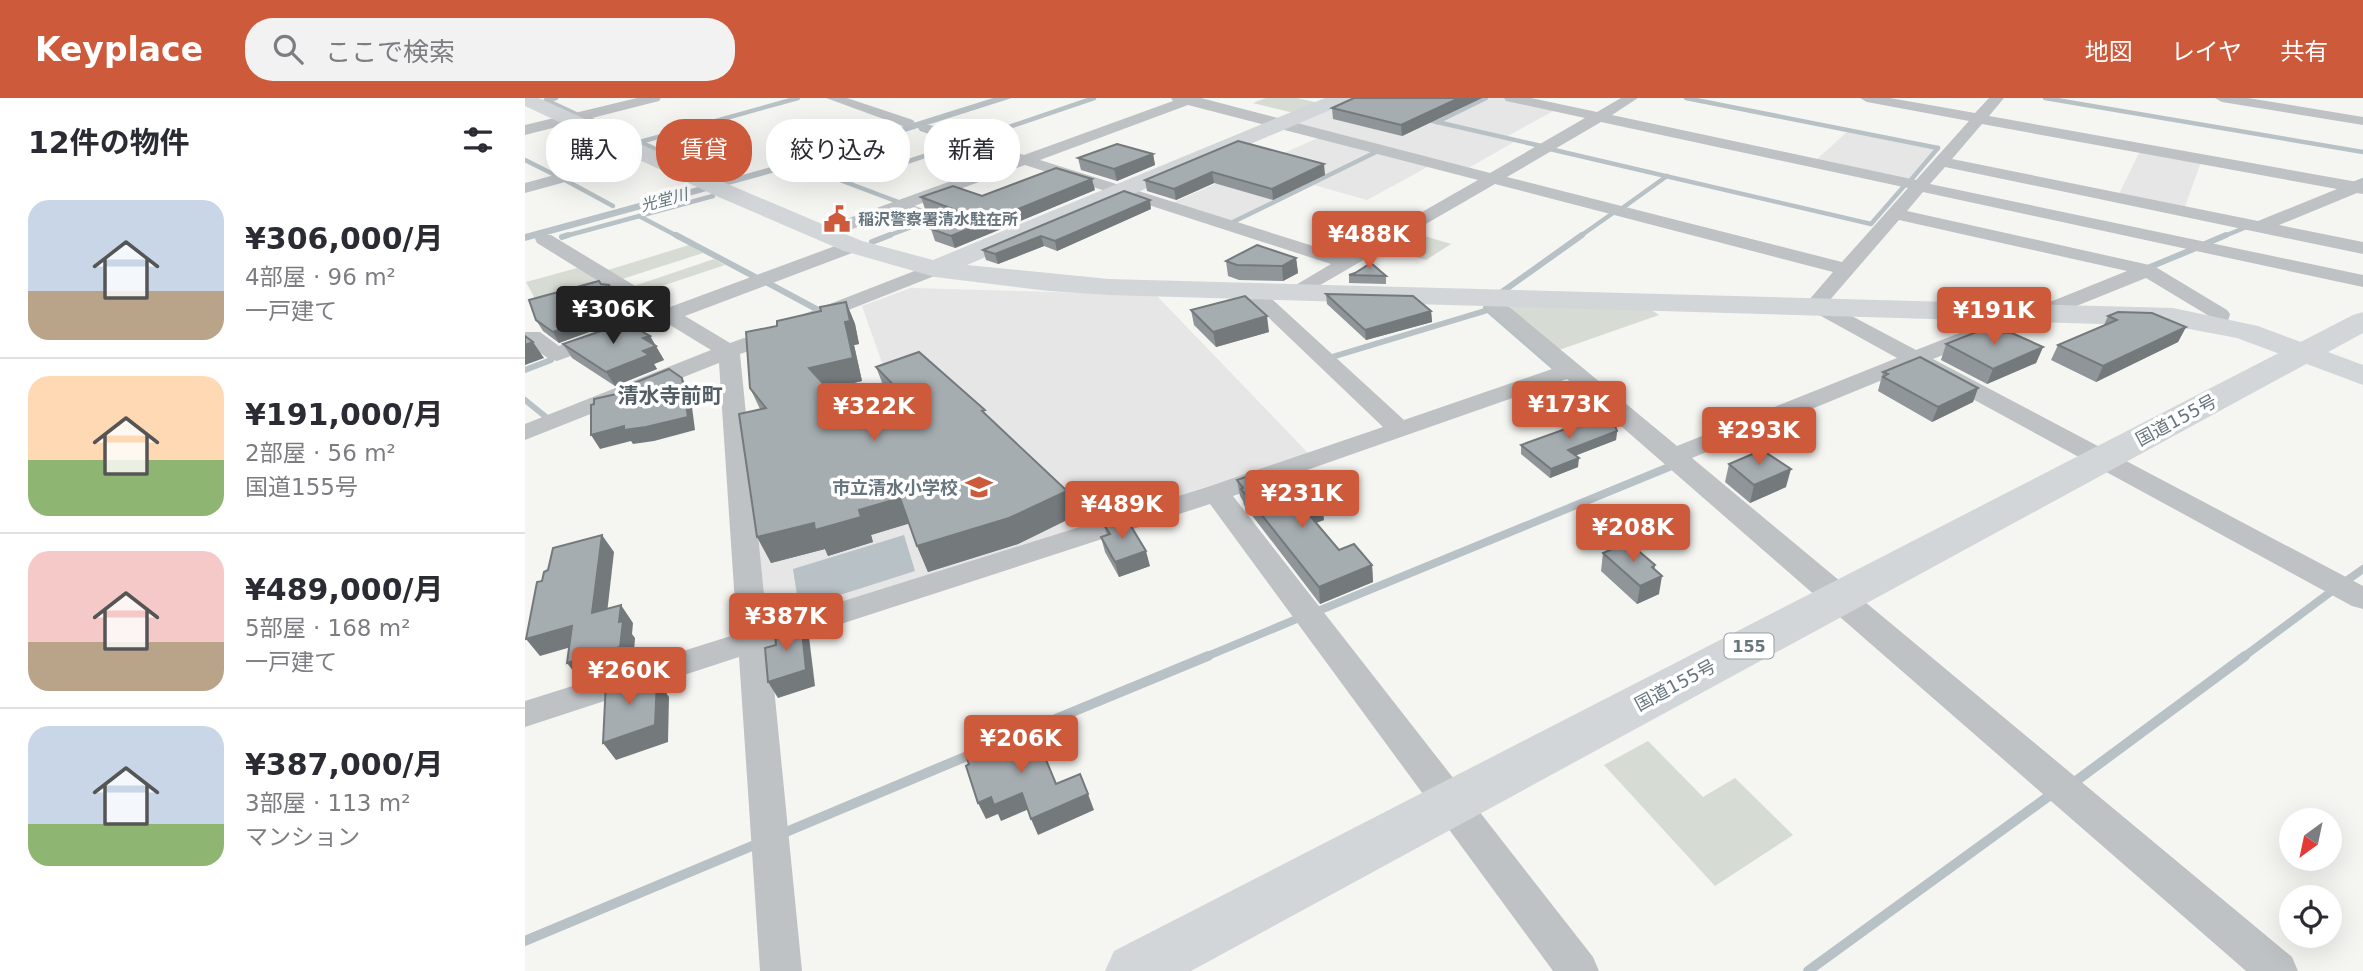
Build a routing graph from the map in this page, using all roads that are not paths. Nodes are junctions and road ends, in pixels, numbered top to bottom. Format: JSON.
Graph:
{"nodes":[{"id":1,"x":654,"y":98,"type":"edge"},
{"id":2,"x":833,"y":98,"type":"edge"},
{"id":3,"x":1342,"y":98,"type":"edge"},
{"id":4,"x":1511,"y":98,"type":"edge"},
{"id":5,"x":1631,"y":98,"type":"edge"},
{"id":6,"x":1867,"y":98,"type":"edge"},
{"id":7,"x":1997,"y":98,"type":"edge"},
{"id":8,"x":2222,"y":98,"type":"edge"},
{"id":9,"x":525,"y":99,"type":"edge"},
{"id":10,"x":1186,"y":99,"type":"edge"},
{"id":11,"x":1598,"y":117,"type":"junction"},
{"id":12,"x":1979,"y":118,"type":"junction"},
{"id":13,"x":566,"y":119,"type":"edge"},
{"id":14,"x":572,"y":119,"type":"edge"},
{"id":15,"x":896,"y":119,"type":"edge"},
{"id":16,"x":2363,"y":121,"type":"edge"},
{"id":17,"x":1280,"y":124,"type":"junction"},
{"id":18,"x":546,"y":125,"type":"edge"},
{"id":19,"x":525,"y":130,"type":"edge"},
{"id":20,"x":642,"y":153,"type":"edge"},
{"id":21,"x":647,"y":155,"type":"junction"},
{"id":22,"x":1020,"y":158,"type":"edge"},
{"id":23,"x":1025,"y":160,"type":"junction"},
{"id":24,"x":1940,"y":161,"type":"junction"},
{"id":25,"x":1492,"y":179,"type":"junction"},
{"id":26,"x":1917,"y":186,"type":"junction"},
{"id":27,"x":2360,"y":187,"type":"edge"},
{"id":28,"x":525,"y":188,"type":"edge"},
{"id":29,"x":1120,"y":191,"type":"junction"},
{"id":30,"x":1893,"y":213,"type":"junction"},
{"id":31,"x":2260,"y":226,"type":"junction"},
{"id":32,"x":822,"y":234,"type":"junction"},
{"id":33,"x":544,"y":239,"type":"dead end"},
{"id":34,"x":853,"y":246,"type":"junction"},
{"id":35,"x":2209,"y":248,"type":"junction"},
{"id":36,"x":2363,"y":248,"type":"edge"},
{"id":37,"x":1347,"y":263,"type":"junction"},
{"id":38,"x":935,"y":269,"type":"junction"},
{"id":39,"x":1845,"y":270,"type":"junction"},
{"id":40,"x":2149,"y":272,"type":"junction"},
{"id":41,"x":1254,"y":292,"type":"junction"},
{"id":42,"x":1296,"y":293,"type":"junction"},
{"id":43,"x":1489,"y":300,"type":"junction"},
{"id":44,"x":1819,"y":307,"type":"junction"},
{"id":45,"x":2362,"y":312,"type":"edge"},
{"id":46,"x":2035,"y":313,"type":"junction"},
{"id":47,"x":667,"y":314,"type":"junction"},
{"id":48,"x":2218,"y":323,"type":"junction"},
{"id":49,"x":790,"y":327,"type":"edge"},
{"id":50,"x":765,"y":337,"type":"edge"},
{"id":51,"x":525,"y":340,"type":"edge"},
{"id":52,"x":729,"y":352,"type":"junction"},
{"id":53,"x":2303,"y":352,"type":"junction"},
{"id":54,"x":1914,"y":359,"type":"junction"},
{"id":55,"x":1571,"y":370,"type":"junction"},
{"id":56,"x":2363,"y":376,"type":"edge"},
{"id":57,"x":1401,"y":430,"type":"junction"},
{"id":58,"x":525,"y":433,"type":"edge"},
{"id":59,"x":1672,"y":457,"type":"junction"},
{"id":60,"x":2102,"y":460,"type":"junction"},
{"id":61,"x":1216,"y":493,"type":"junction"},
{"id":62,"x":1838,"y":599,"type":"junction"},
{"id":63,"x":2363,"y":599,"type":"edge"},
{"id":64,"x":753,"y":642,"type":"junction"},
{"id":65,"x":525,"y":714,"type":"edge"},
{"id":66,"x":1452,"y":803,"type":"junction"},
{"id":67,"x":781,"y":971,"type":"edge"},
{"id":68,"x":1134,"y":971,"type":"edge"},
{"id":69,"x":1578,"y":971,"type":"edge"},
{"id":70,"x":2277,"y":971,"type":"edge"}],
"edges":[{"from":1,"to":14,"type":"street"},
{"from":2,"to":15,"type":"street"},
{"from":3,"to":17,"type":"main road"},
{"from":4,"to":11,"type":"street"},
{"from":5,"to":11,"type":"street"},
{"from":6,"to":12,"type":"street"},
{"from":7,"to":12,"type":"street"},
{"from":8,"to":16,"type":"street"},
{"from":9,"to":13,"type":"main road"},
{"from":10,"to":17,"type":"street"},
{"from":10,"to":23,"type":"street"},
{"from":11,"to":25,"type":"street"},
{"from":11,"to":26,"type":"street"},
{"from":12,"to":24,"type":"street"},
{"from":12,"to":27,"type":"street"},
{"from":17,"to":25,"type":"street"},
{"from":17,"to":29,"type":"main road"},
{"from":18,"to":19,"type":"street"},
{"from":20,"to":21,"type":"main road"},
{"from":21,"to":28,"type":"street"},
{"from":21,"to":32,"type":"main road"},
{"from":22,"to":23,"type":"street"},
{"from":23,"to":29,"type":"street"},
{"from":23,"to":32,"type":"street"},
{"from":24,"to":26,"type":"street"},
{"from":24,"to":31,"type":"street"},
{"from":25,"to":37,"type":"street"},
{"from":25,"to":39,"type":"street"},
{"from":26,"to":30,"type":"street"},
{"from":26,"to":35,"type":"street"},
{"from":27,"to":31,"type":"street"},
{"from":29,"to":37,"type":"street"},
{"from":29,"to":38,"type":"main road"},
{"from":30,"to":39,"type":"street"},
{"from":30,"to":40,"type":"street"},
{"from":31,"to":35,"type":"street"},
{"from":31,"to":36,"type":"street"},
{"from":32,"to":34,"type":"main road"},
{"from":33,"to":47,"type":"street"},
{"from":34,"to":38,"type":"main road"},
{"from":34,"to":47,"type":"street"},
{"from":35,"to":40,"type":"street"},
{"from":35,"to":45,"type":"street"},
{"from":37,"to":42,"type":"street"},
{"from":38,"to":41,"type":"main road"},
{"from":38,"to":49,"type":"street"},
{"from":39,"to":44,"type":"street"},
{"from":40,"to":46,"type":"street"},
{"from":40,"to":48,"type":"street"},
{"from":41,"to":42,"type":"main road"},
{"from":41,"to":57,"type":"street"},
{"from":42,"to":43,"type":"main road"},
{"from":43,"to":44,"type":"main road"},
{"from":43,"to":55,"type":"street"},
{"from":44,"to":46,"type":"main road"},
{"from":44,"to":54,"type":"street"},
{"from":45,"to":53,"type":"main road","name":"国道155号","number":"155"},
{"from":46,"to":48,"type":"main road"},
{"from":46,"to":54,"type":"street"},
{"from":47,"to":51,"type":"street"},
{"from":47,"to":52,"type":"street"},
{"from":48,"to":53,"type":"main road"},
{"from":50,"to":52,"type":"street"},
{"from":52,"to":58,"type":"street"},
{"from":52,"to":64,"type":"street"},
{"from":53,"to":56,"type":"main road"},
{"from":53,"to":60,"type":"main road","name":"国道155号","number":"155"},
{"from":54,"to":59,"type":"street"},
{"from":54,"to":60,"type":"street"},
{"from":55,"to":57,"type":"street"},
{"from":55,"to":59,"type":"street"},
{"from":57,"to":61,"type":"street"},
{"from":59,"to":62,"type":"street"},
{"from":60,"to":62,"type":"main road","name":"国道155号","number":"155"},
{"from":60,"to":63,"type":"street"},
{"from":61,"to":64,"type":"street"},
{"from":61,"to":66,"type":"street"},
{"from":62,"to":66,"type":"main road","name":"国道155号","number":"155"},
{"from":62,"to":70,"type":"street"},
{"from":64,"to":65,"type":"street"},
{"from":64,"to":67,"type":"street"},
{"from":66,"to":68,"type":"main road","name":"国道155号","number":"155"},
{"from":66,"to":69,"type":"street"}]}
